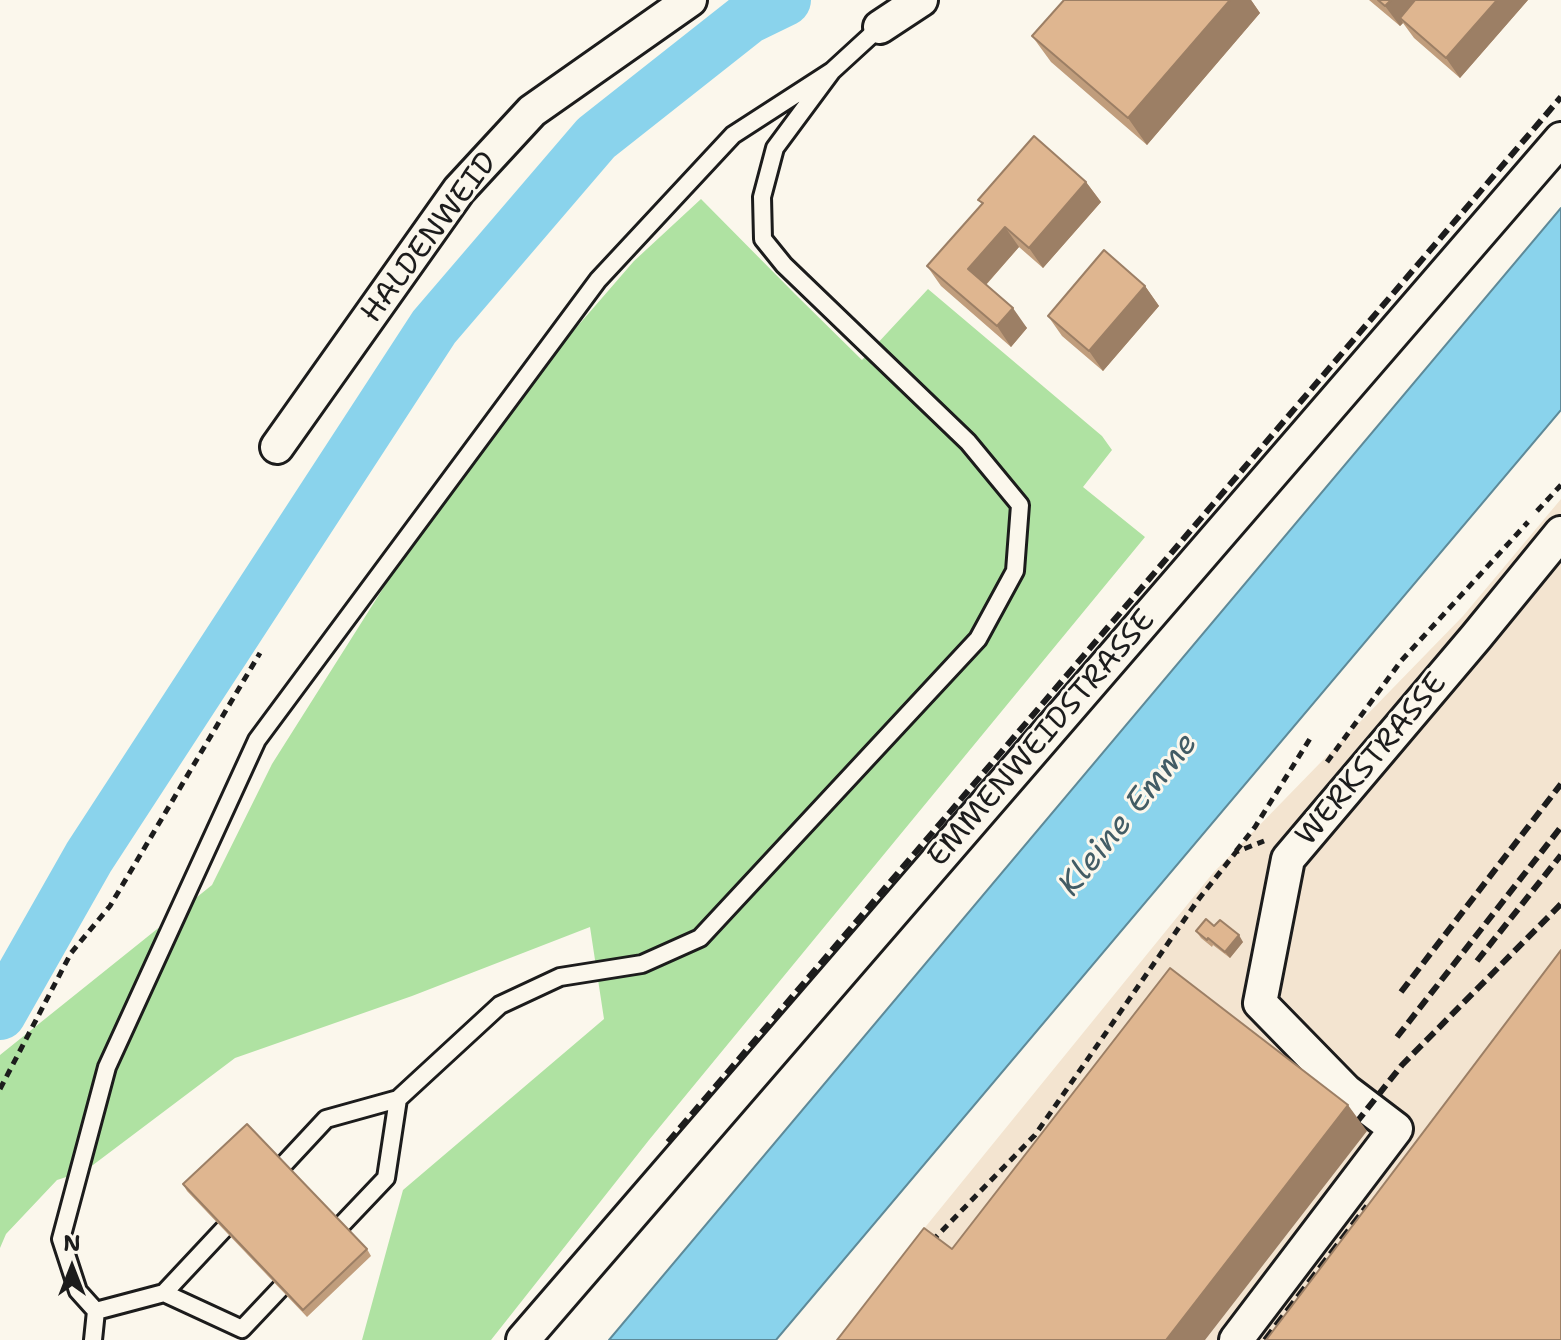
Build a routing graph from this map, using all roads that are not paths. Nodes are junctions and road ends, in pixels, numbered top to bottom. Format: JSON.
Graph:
{"nodes":[{"id":1,"x":690,"y":0,"type":"edge"},
{"id":2,"x":921,"y":0,"type":"edge"},
{"id":3,"x":880,"y":27,"type":"joint"},
{"id":4,"x":832,"y":71,"type":"junction"},
{"id":5,"x":1561,"y":139,"type":"edge"},
{"id":6,"x":277,"y":447,"type":"dead end"},
{"id":7,"x":1561,"y":533,"type":"edge"},
{"id":8,"x":398,"y":1099,"type":"junction"},
{"id":9,"x":164,"y":1293,"type":"junction"},
{"id":10,"x":96,"y":1311,"type":"junction"},
{"id":11,"x":93,"y":1340,"type":"edge"},
{"id":12,"x":523,"y":1340,"type":"edge"},
{"id":13,"x":1236,"y":1340,"type":"edge"}],
"edges":[{"from":1,"to":6,"type":"street","name":"HALDENWEID"},
{"from":2,"to":3,"type":"street"},
{"from":3,"to":4,"type":"lane"},
{"from":4,"to":8,"type":"lane"},
{"from":4,"to":10,"type":"lane"},
{"from":5,"to":12,"type":"street","name":"EMMENWEIDSTRASSE"},
{"from":7,"to":13,"type":"street","name":"WERKSTRASSE"},
{"from":8,"to":9,"type":"lane"},
{"from":8,"to":9,"type":"lane"},
{"from":9,"to":10,"type":"lane"},
{"from":10,"to":11,"type":"lane"}]}
